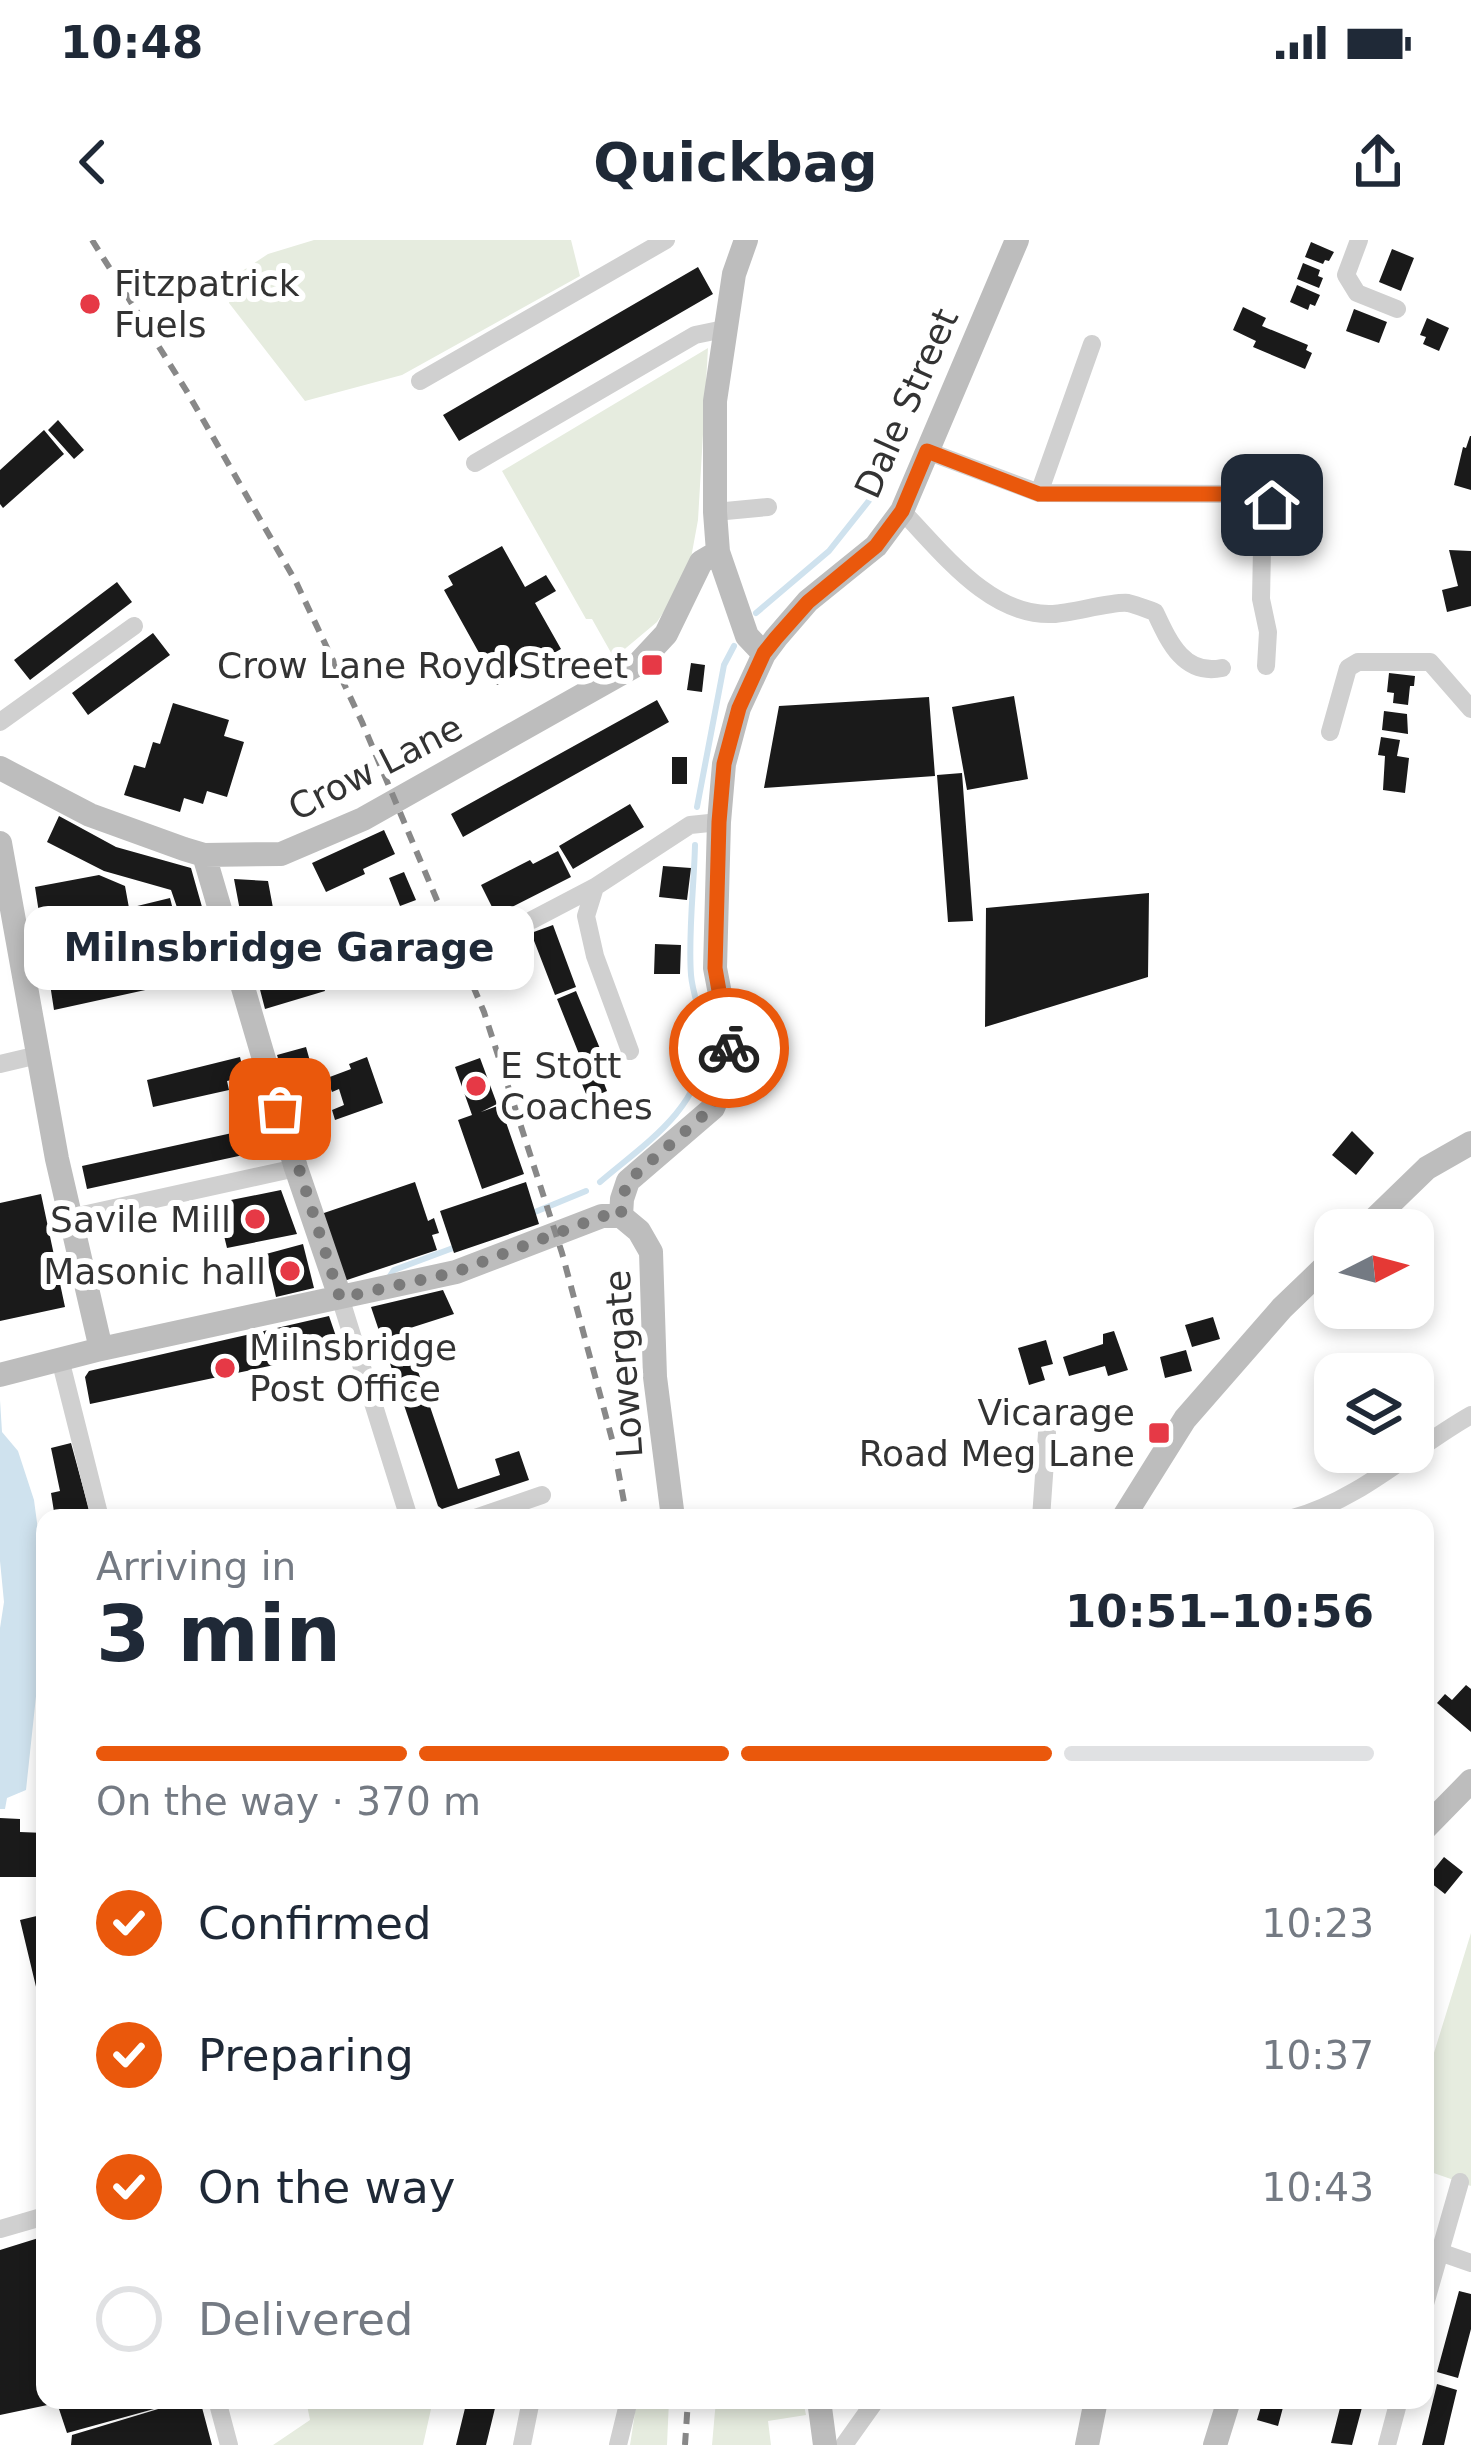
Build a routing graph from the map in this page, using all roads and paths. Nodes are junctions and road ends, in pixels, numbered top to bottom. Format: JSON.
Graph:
{"nodes":[{"id":1,"x":666,"y":240,"type":"edge"},
{"id":2,"x":746,"y":240,"type":"edge"},
{"id":3,"x":1017,"y":240,"type":"edge"},
{"id":4,"x":1359,"y":240,"type":"edge"},
{"id":5,"x":1397,"y":309,"type":"dead end"},
{"id":6,"x":724,"y":329,"type":"junction"},
{"id":7,"x":1093,"y":344,"type":"dead end"},
{"id":8,"x":420,"y":381,"type":"dead end"},
{"id":9,"x":927,"y":451,"type":"junction"},
{"id":10,"x":476,"y":463,"type":"dead end"},
{"id":11,"x":1039,"y":494,"type":"junction"},
{"id":12,"x":768,"y":507,"type":"dead end"},
{"id":13,"x":902,"y":511,"type":"junction"},
{"id":14,"x":715,"y":512,"type":"junction"},
{"id":15,"x":718,"y":553,"type":"junction"},
{"id":16,"x":134,"y":626,"type":"dead end"},
{"id":17,"x":764,"y":653,"type":"junction"},
{"id":18,"x":1266,"y":666,"type":"dead end"},
{"id":19,"x":1222,"y":668,"type":"dead end"},
{"id":20,"x":1471,"y":709,"type":"edge"},
{"id":21,"x":0,"y":722,"type":"edge"},
{"id":22,"x":1330,"y":732,"type":"dead end"},
{"id":23,"x":0,"y":769,"type":"edge"},
{"id":24,"x":719,"y":822,"type":"junction"},
{"id":25,"x":0,"y":843,"type":"edge"},
{"id":26,"x":203,"y":855,"type":"junction"},
{"id":27,"x":595,"y":886,"type":"junction"},
{"id":28,"x":532,"y":920,"type":"dead end"},
{"id":29,"x":630,"y":1051,"type":"dead end"},
{"id":30,"x":38,"y":1055,"type":"junction"},
{"id":31,"x":0,"y":1064,"type":"edge"},
{"id":32,"x":1471,"y":1142,"type":"edge"},
{"id":33,"x":296,"y":1168,"type":"junction"},
{"id":34,"x":1385,"y":1209,"type":"edge"},
{"id":35,"x":621,"y":1216,"type":"junction"},
{"id":36,"x":69,"y":1218,"type":"junction"},
{"id":37,"x":1314,"y":1277,"type":"edge"},
{"id":38,"x":340,"y":1298,"type":"junction"},
{"id":39,"x":101,"y":1349,"type":"junction"},
{"id":40,"x":60,"y":1360,"type":"junction"},
{"id":41,"x":0,"y":1375,"type":"edge"},
{"id":42,"x":1471,"y":1415,"type":"edge"},
{"id":43,"x":1048,"y":1433,"type":"dead end"},
{"id":44,"x":542,"y":1495,"type":"dead end"},
{"id":45,"x":98,"y":1509,"type":"edge"},
{"id":46,"x":407,"y":1509,"type":"edge"},
{"id":47,"x":501,"y":1509,"type":"edge"},
{"id":48,"x":672,"y":1509,"type":"edge"},
{"id":49,"x":1042,"y":1509,"type":"edge"},
{"id":50,"x":1130,"y":1509,"type":"edge"},
{"id":51,"x":1315,"y":1509,"type":"edge"},
{"id":52,"x":1471,"y":1781,"type":"edge"},
{"id":53,"x":1434,"y":1819,"type":"edge"},
{"id":54,"x":1460,"y":2182,"type":"dead end"},
{"id":55,"x":36,"y":2219,"type":"edge"},
{"id":56,"x":0,"y":2229,"type":"edge"},
{"id":57,"x":1434,"y":2244,"type":"edge"},
{"id":58,"x":1434,"y":2250,"type":"edge"},
{"id":59,"x":1471,"y":2263,"type":"edge"},
{"id":60,"x":219,"y":2409,"type":"edge"},
{"id":61,"x":529,"y":2409,"type":"edge"},
{"id":62,"x":626,"y":2409,"type":"edge"},
{"id":63,"x":820,"y":2409,"type":"edge"},
{"id":64,"x":870,"y":2409,"type":"edge"},
{"id":65,"x":1094,"y":2409,"type":"edge"},
{"id":66,"x":1226,"y":2409,"type":"edge"},
{"id":67,"x":1397,"y":2409,"type":"edge"},
{"id":68,"x":229,"y":2445,"type":"edge"},
{"id":69,"x":522,"y":2445,"type":"edge"},
{"id":70,"x":618,"y":2445,"type":"edge"},
{"id":71,"x":825,"y":2445,"type":"edge"},
{"id":72,"x":844,"y":2445,"type":"edge"},
{"id":73,"x":1087,"y":2445,"type":"edge"},
{"id":74,"x":1215,"y":2445,"type":"edge"},
{"id":75,"x":1387,"y":2445,"type":"edge"}],
"edges":[{"from":1,"to":8,"type":"street"},
{"from":2,"to":6,"type":"street"},
{"from":3,"to":9,"type":"street","name":"Dale Street"},
{"from":4,"to":5,"type":"street"},
{"from":6,"to":10,"type":"street"},
{"from":6,"to":14,"type":"street"},
{"from":7,"to":11,"type":"street"},
{"from":9,"to":11,"type":"street"},
{"from":9,"to":13,"type":"street","name":"Dale Street"},
{"from":11,"to":18,"type":"street"},
{"from":12,"to":14,"type":"street"},
{"from":13,"to":17,"type":"street","name":"Dale Street"},
{"from":13,"to":19,"type":"street"},
{"from":14,"to":15,"type":"street"},
{"from":15,"to":17,"type":"street"},
{"from":15,"to":26,"type":"street","name":"Crow Lane"},
{"from":16,"to":21,"type":"street"},
{"from":17,"to":24,"type":"street","name":"Dale Street"},
{"from":20,"to":22,"type":"street"},
{"from":23,"to":26,"type":"street","name":"Crow Lane"},
{"from":24,"to":27,"type":"street"},
{"from":24,"to":35,"type":"street","name":"Dale Street"},
{"from":25,"to":30,"type":"street"},
{"from":26,"to":33,"type":"street"},
{"from":27,"to":28,"type":"street"},
{"from":27,"to":29,"type":"street"},
{"from":30,"to":31,"type":"street"},
{"from":30,"to":36,"type":"street"},
{"from":32,"to":34,"type":"street"},
{"from":33,"to":36,"type":"street"},
{"from":33,"to":38,"type":"street"},
{"from":35,"to":38,"type":"street"},
{"from":35,"to":48,"type":"street","name":"Lowergate"},
{"from":36,"to":39,"type":"street"},
{"from":37,"to":50,"type":"street"},
{"from":38,"to":39,"type":"street"},
{"from":38,"to":46,"type":"street"},
{"from":39,"to":40,"type":"street"},
{"from":40,"to":41,"type":"street"},
{"from":40,"to":45,"type":"street"},
{"from":42,"to":51,"type":"street"},
{"from":43,"to":49,"type":"street"},
{"from":44,"to":47,"type":"street"},
{"from":52,"to":53,"type":"street"},
{"from":54,"to":57,"type":"street"},
{"from":55,"to":56,"type":"street"},
{"from":58,"to":59,"type":"street"},
{"from":60,"to":68,"type":"street"},
{"from":61,"to":69,"type":"street"},
{"from":62,"to":70,"type":"street"},
{"from":63,"to":71,"type":"street"},
{"from":64,"to":72,"type":"street"},
{"from":65,"to":73,"type":"street"},
{"from":66,"to":74,"type":"street"},
{"from":67,"to":75,"type":"street"}]}
